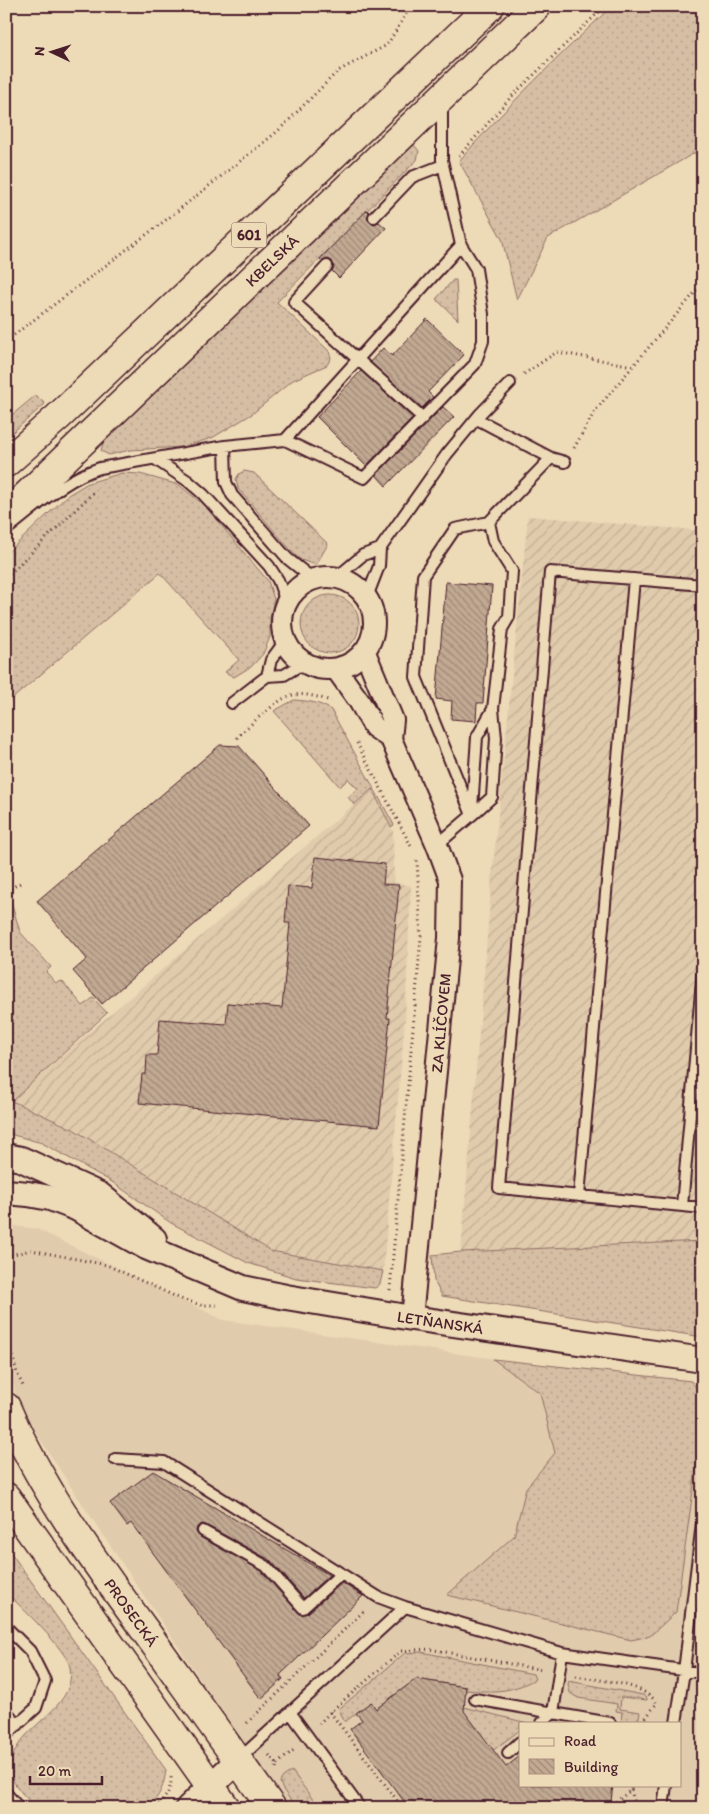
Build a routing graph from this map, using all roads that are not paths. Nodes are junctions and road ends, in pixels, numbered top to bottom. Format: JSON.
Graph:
{"nodes":[{"id":1,"x":490,"y":6,"type":"edge"},
{"id":2,"x":537,"y":6,"type":"edge"},
{"id":3,"x":442,"y":98,"type":"junction"},
{"id":4,"x":443,"y":165,"type":"junction"},
{"id":5,"x":374,"y":217,"type":"dead end"},
{"id":6,"x":461,"y":245,"type":"junction"},
{"id":7,"x":328,"y":266,"type":"dead end"},
{"id":8,"x":358,"y":359,"type":"junction"},
{"id":9,"x":510,"y":383,"type":"road end"},
{"id":10,"x":423,"y":418,"type":"junction"},
{"id":11,"x":476,"y":419,"type":"junction"},
{"id":12,"x":285,"y":440,"type":"junction"},
{"id":13,"x":225,"y":446,"type":"junction"},
{"id":14,"x":551,"y":458,"type":"junction"},
{"id":15,"x":155,"y":459,"type":"junction"},
{"id":16,"x":565,"y":462,"type":"road end"},
{"id":17,"x":6,"y":463,"type":"edge"},
{"id":18,"x":6,"y":515,"type":"edge"},
{"id":19,"x":489,"y":522,"type":"junction"},
{"id":20,"x":6,"y":530,"type":"edge"},
{"id":21,"x":380,"y":549,"type":"junction"},
{"id":22,"x":336,"y":577,"type":"junction"},
{"id":23,"x":312,"y":579,"type":"junction"},
{"id":24,"x":634,"y":579,"type":"junction"},
{"id":25,"x":703,"y":585,"type":"edge"},
{"id":26,"x":367,"y":597,"type":"junction"},
{"id":27,"x":286,"y":602,"type":"junction"},
{"id":28,"x":285,"y":641,"type":"junction"},
{"id":29,"x":364,"y":652,"type":"junction"},
{"id":30,"x":304,"y":663,"type":"junction"},
{"id":31,"x":336,"y":669,"type":"junction"},
{"id":32,"x":267,"y":676,"type":"junction"},
{"id":33,"x":232,"y":702,"type":"dead end"},
{"id":34,"x":493,"y":709,"type":"junction"},
{"id":35,"x":391,"y":739,"type":"junction"},
{"id":36,"x":472,"y":815,"type":"junction"},
{"id":37,"x":437,"y":845,"type":"junction"},
{"id":38,"x":703,"y":969,"type":"edge"},
{"id":39,"x":6,"y":1156,"type":"edge"},
{"id":40,"x":6,"y":1192,"type":"edge"},
{"id":41,"x":579,"y":1196,"type":"junction"},
{"id":42,"x":682,"y":1206,"type":"junction"},
{"id":43,"x":703,"y":1208,"type":"edge"},
{"id":44,"x":182,"y":1262,"type":"junction"},
{"id":45,"x":412,"y":1318,"type":"junction"},
{"id":46,"x":703,"y":1360,"type":"edge"},
{"id":47,"x":6,"y":1407,"type":"edge"},
{"id":48,"x":115,"y":1459,"type":"dead end"},
{"id":49,"x":6,"y":1497,"type":"edge"},
{"id":50,"x":703,"y":1515,"type":"edge"},
{"id":51,"x":203,"y":1531,"type":"dead end"},
{"id":52,"x":341,"y":1574,"type":"junction"},
{"id":53,"x":405,"y":1607,"type":"junction"},
{"id":54,"x":6,"y":1627,"type":"edge"},
{"id":55,"x":562,"y":1654,"type":"junction"},
{"id":56,"x":684,"y":1671,"type":"junction"},
{"id":57,"x":703,"y":1673,"type":"edge"},
{"id":58,"x":475,"y":1699,"type":"dead end"},
{"id":59,"x":6,"y":1711,"type":"edge"},
{"id":60,"x":290,"y":1712,"type":"junction"},
{"id":61,"x":553,"y":1713,"type":"junction"},
{"id":62,"x":543,"y":1722,"type":"edge"},
{"id":63,"x":604,"y":1722,"type":"edge"},
{"id":64,"x":676,"y":1722,"type":"edge"},
{"id":65,"x":18,"y":1725,"type":"junction"},
{"id":66,"x":6,"y":1735,"type":"edge"},
{"id":67,"x":519,"y":1743,"type":"edge"},
{"id":68,"x":508,"y":1753,"type":"dead end"},
{"id":69,"x":238,"y":1760,"type":"junction"},
{"id":70,"x":666,"y":1786,"type":"edge"},
{"id":71,"x":6,"y":1793,"type":"edge"},
{"id":72,"x":218,"y":1797,"type":"edge"},
{"id":73,"x":19,"y":1808,"type":"edge"},
{"id":74,"x":188,"y":1808,"type":"edge"},
{"id":75,"x":272,"y":1808,"type":"edge"},
{"id":76,"x":360,"y":1808,"type":"edge"},
{"id":77,"x":663,"y":1808,"type":"edge"}],
"edges":[{"from":1,"to":17,"type":"main road","number":"601"},
{"from":2,"to":3,"type":"main road","name":"KBELSKÁ","number":"601"},
{"from":3,"to":4,"type":"lane"},
{"from":3,"to":18,"type":"main road","name":"KBELSKÁ","number":"601"},
{"from":4,"to":5,"type":"lane"},
{"from":4,"to":6,"type":"lane"},
{"from":6,"to":8,"type":"lane"},
{"from":6,"to":10,"type":"lane"},
{"from":7,"to":8,"type":"lane"},
{"from":8,"to":10,"type":"lane"},
{"from":8,"to":12,"type":"lane"},
{"from":9,"to":11,"type":"lane"},
{"from":10,"to":12,"type":"lane"},
{"from":11,"to":14,"type":"lane"},
{"from":11,"to":21,"type":"lane"},
{"from":12,"to":13,"type":"lane"},
{"from":13,"to":15,"type":"lane"},
{"from":13,"to":23,"type":"lane"},
{"from":14,"to":16,"type":"lane"},
{"from":14,"to":19,"type":"lane"},
{"from":15,"to":20,"type":"lane"},
{"from":15,"to":27,"type":"lane"},
{"from":19,"to":34,"type":"lane"},
{"from":19,"to":36,"type":"lane"},
{"from":21,"to":22,"type":"lane"},
{"from":21,"to":26,"type":"lane"},
{"from":22,"to":23,"type":"street"},
{"from":22,"to":26,"type":"street"},
{"from":23,"to":27,"type":"street"},
{"from":24,"to":25,"type":"lane"},
{"from":24,"to":41,"type":"lane"},
{"from":24,"to":41,"type":"lane"},
{"from":26,"to":29,"type":"street"},
{"from":27,"to":28,"type":"street"},
{"from":28,"to":30,"type":"street"},
{"from":28,"to":32,"type":"lane"},
{"from":29,"to":31,"type":"street"},
{"from":29,"to":35,"type":"street","name":"ZA KLÍČOVEM"},
{"from":30,"to":31,"type":"street"},
{"from":30,"to":32,"type":"lane"},
{"from":31,"to":35,"type":"street","name":"ZA KLÍČOVEM"},
{"from":32,"to":33,"type":"lane"},
{"from":34,"to":36,"type":"lane"},
{"from":34,"to":36,"type":"lane"},
{"from":35,"to":37,"type":"street","name":"ZA KLÍČOVEM"},
{"from":36,"to":37,"type":"lane"},
{"from":37,"to":45,"type":"street","name":"ZA KLÍČOVEM"},
{"from":38,"to":42,"type":"lane"},
{"from":39,"to":44,"type":"street","name":"LETŇANSKÁ"},
{"from":40,"to":44,"type":"street","name":"LETŇANSKÁ"},
{"from":41,"to":42,"type":"lane"},
{"from":42,"to":43,"type":"lane"},
{"from":44,"to":45,"type":"street","name":"LETŇANSKÁ"},
{"from":45,"to":46,"type":"street","name":"LETŇANSKÁ"},
{"from":47,"to":69,"type":"main road","name":"PROSECKÁ"},
{"from":48,"to":52,"type":"lane"},
{"from":49,"to":72,"type":"main road"},
{"from":50,"to":56,"type":"lane"},
{"from":51,"to":52,"type":"lane"},
{"from":52,"to":53,"type":"lane"},
{"from":53,"to":55,"type":"lane"},
{"from":53,"to":60,"type":"lane"},
{"from":54,"to":65,"type":"lane"},
{"from":55,"to":56,"type":"lane"},
{"from":55,"to":61,"type":"lane"},
{"from":56,"to":57,"type":"lane"},
{"from":56,"to":64,"type":"lane"},
{"from":58,"to":61,"type":"lane"},
{"from":59,"to":65,"type":"lane"},
{"from":60,"to":69,"type":"lane"},
{"from":60,"to":76,"type":"lane"},
{"from":61,"to":62,"type":"lane"},
{"from":61,"to":63,"type":"lane"},
{"from":65,"to":66,"type":"lane"},
{"from":67,"to":68,"type":"lane"},
{"from":69,"to":72,"type":"street"},
{"from":69,"to":75,"type":"main road","name":"PROSECKÁ"},
{"from":70,"to":77,"type":"lane"},
{"from":71,"to":73,"type":"lane"},
{"from":72,"to":74,"type":"street"}]}
